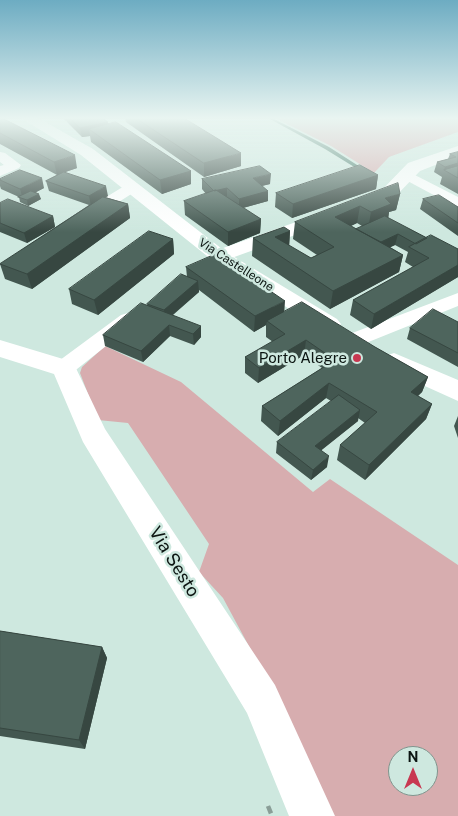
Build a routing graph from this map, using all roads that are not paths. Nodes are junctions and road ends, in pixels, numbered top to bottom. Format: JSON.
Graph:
{"nodes":[{"id":1,"x":0,"y":156,"type":"edge"},
{"id":2,"x":92,"y":156,"type":"edge"},
{"id":3,"x":444,"y":156,"type":"edge"},
{"id":4,"x":0,"y":172,"type":"edge"},
{"id":5,"x":407,"y":174,"type":"junction"},
{"id":6,"x":132,"y":188,"type":"junction"},
{"id":7,"x":458,"y":203,"type":"edge"},
{"id":8,"x":73,"y":225,"type":"edge"},
{"id":9,"x":211,"y":260,"type":"junction"},
{"id":10,"x":458,"y":299,"type":"edge"},
{"id":11,"x":142,"y":309,"type":"edge"},
{"id":12,"x":354,"y":340,"type":"junction"},
{"id":13,"x":0,"y":348,"type":"edge"},
{"id":14,"x":64,"y":368,"type":"junction"},
{"id":15,"x":458,"y":391,"type":"edge"},
{"id":16,"x":312,"y":816,"type":"edge"}],
"edges":[{"from":1,"to":4,"type":"street"},
{"from":2,"to":6,"type":"street","name":"Via Castelleone"},
{"from":3,"to":5,"type":"street"},
{"from":5,"to":7,"type":"street"},
{"from":5,"to":9,"type":"street"},
{"from":6,"to":8,"type":"street"},
{"from":6,"to":9,"type":"street","name":"Via Castelleone"},
{"from":9,"to":12,"type":"street","name":"Via Castelleone"},
{"from":10,"to":12,"type":"street"},
{"from":11,"to":14,"type":"street"},
{"from":12,"to":15,"type":"street","name":"Via Castelleone"},
{"from":13,"to":14,"type":"street"},
{"from":14,"to":16,"type":"street","name":"Via Sesto"}]}
